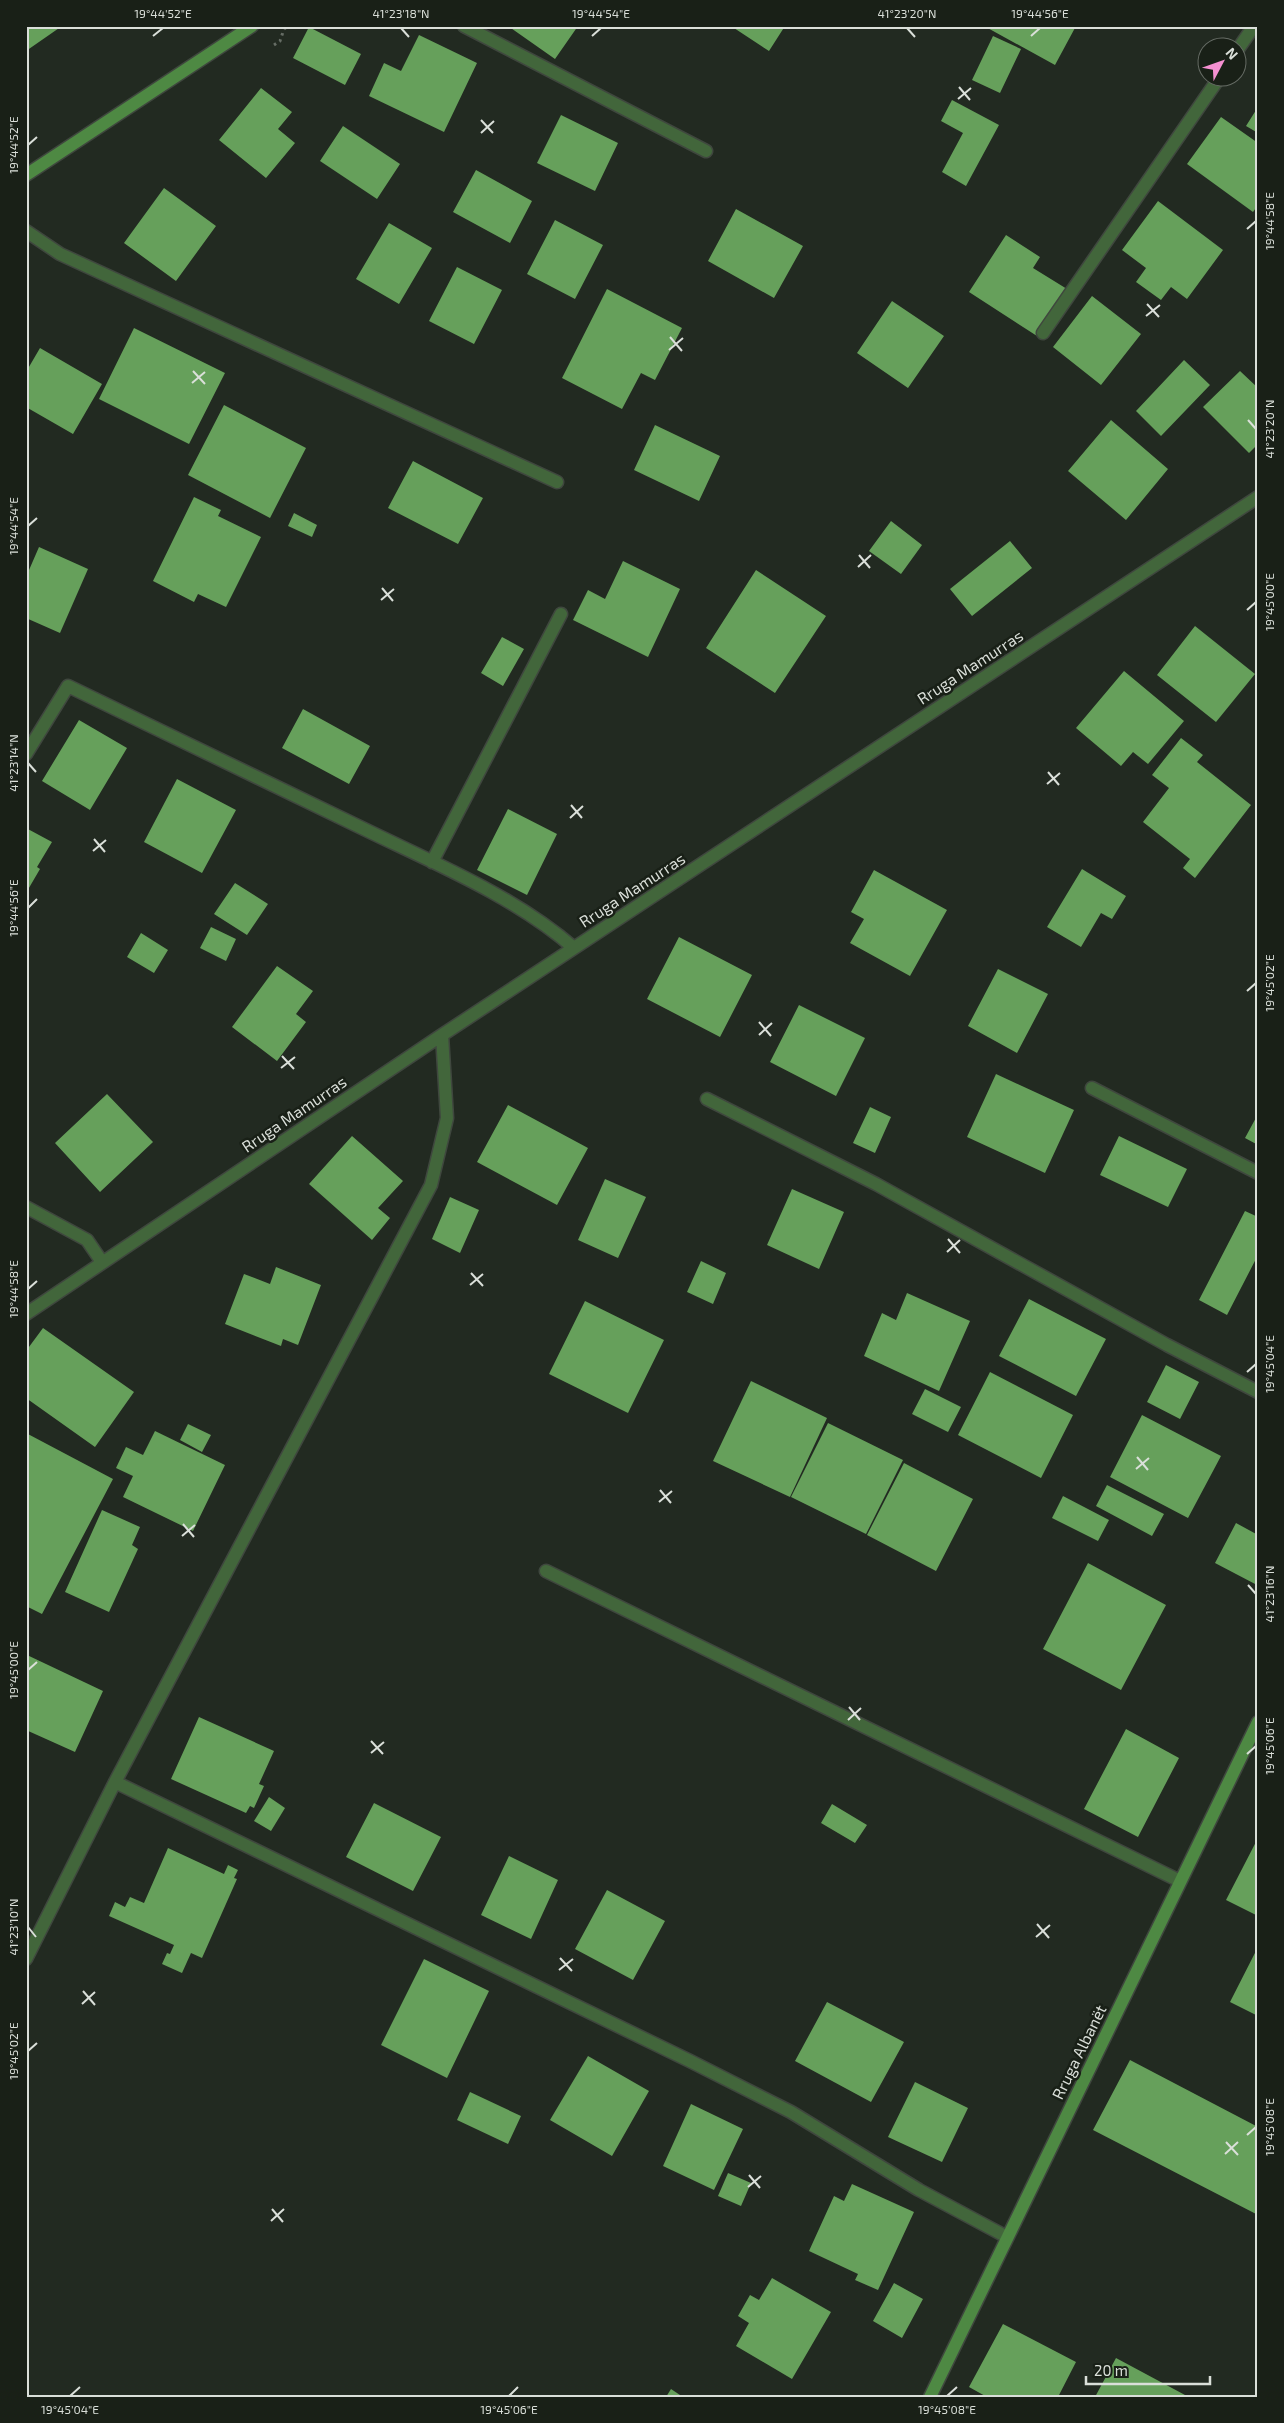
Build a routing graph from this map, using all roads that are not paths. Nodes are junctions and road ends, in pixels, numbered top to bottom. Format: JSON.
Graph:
{"nodes":[{"id":1,"x":252,"y":26,"type":"edge"},
{"id":2,"x":464,"y":26,"type":"edge"},
{"id":3,"x":1254,"y":26,"type":"edge"},
{"id":4,"x":1246,"y":38,"type":"edge"},
{"id":5,"x":1212,"y":88,"type":"edge"},
{"id":6,"x":706,"y":151,"type":"dead end"},
{"id":7,"x":26,"y":175,"type":"edge"},
{"id":8,"x":26,"y":231,"type":"edge"},
{"id":9,"x":1043,"y":333,"type":"dead end"},
{"id":10,"x":557,"y":482,"type":"dead end"},
{"id":11,"x":1258,"y":497,"type":"edge"},
{"id":12,"x":561,"y":614,"type":"dead end"},
{"id":13,"x":26,"y":754,"type":"edge"},
{"id":14,"x":432,"y":862,"type":"junction"},
{"id":15,"x":574,"y":948,"type":"junction"},
{"id":16,"x":442,"y":1035,"type":"junction"},
{"id":17,"x":1092,"y":1088,"type":"dead end"},
{"id":18,"x":707,"y":1099,"type":"dead end"},
{"id":19,"x":1258,"y":1173,"type":"edge"},
{"id":20,"x":26,"y":1206,"type":"edge"},
{"id":21,"x":102,"y":1262,"type":"junction"},
{"id":22,"x":26,"y":1314,"type":"edge"},
{"id":23,"x":1258,"y":1392,"type":"edge"},
{"id":24,"x":546,"y":1570,"type":"dead end"},
{"id":25,"x":1258,"y":1722,"type":"edge"},
{"id":26,"x":115,"y":1782,"type":"junction"},
{"id":27,"x":1180,"y":1881,"type":"junction"},
{"id":28,"x":26,"y":1959,"type":"edge"},
{"id":29,"x":1007,"y":2237,"type":"junction"},
{"id":30,"x":930,"y":2397,"type":"edge"}],
"edges":[{"from":1,"to":7,"type":"street"},
{"from":2,"to":6,"type":"street"},
{"from":3,"to":4,"type":"street"},
{"from":5,"to":9,"type":"street"},
{"from":8,"to":10,"type":"street"},
{"from":11,"to":15,"type":"street","name":"Rruga Mamurras"},
{"from":12,"to":14,"type":"street"},
{"from":13,"to":14,"type":"street"},
{"from":14,"to":15,"type":"street"},
{"from":15,"to":16,"type":"street","name":"Rruga Mamurras"},
{"from":16,"to":21,"type":"street","name":"Rruga Mamurras"},
{"from":16,"to":26,"type":"street"},
{"from":17,"to":19,"type":"street"},
{"from":18,"to":23,"type":"street"},
{"from":20,"to":21,"type":"street"},
{"from":21,"to":22,"type":"street","name":"Rruga Mamurras"},
{"from":24,"to":27,"type":"street"},
{"from":25,"to":27,"type":"street","name":"Rruga Albanët"},
{"from":26,"to":28,"type":"street"},
{"from":26,"to":29,"type":"street"},
{"from":27,"to":29,"type":"street","name":"Rruga Albanët"},
{"from":29,"to":30,"type":"street","name":"Rruga Albanët"}]}
